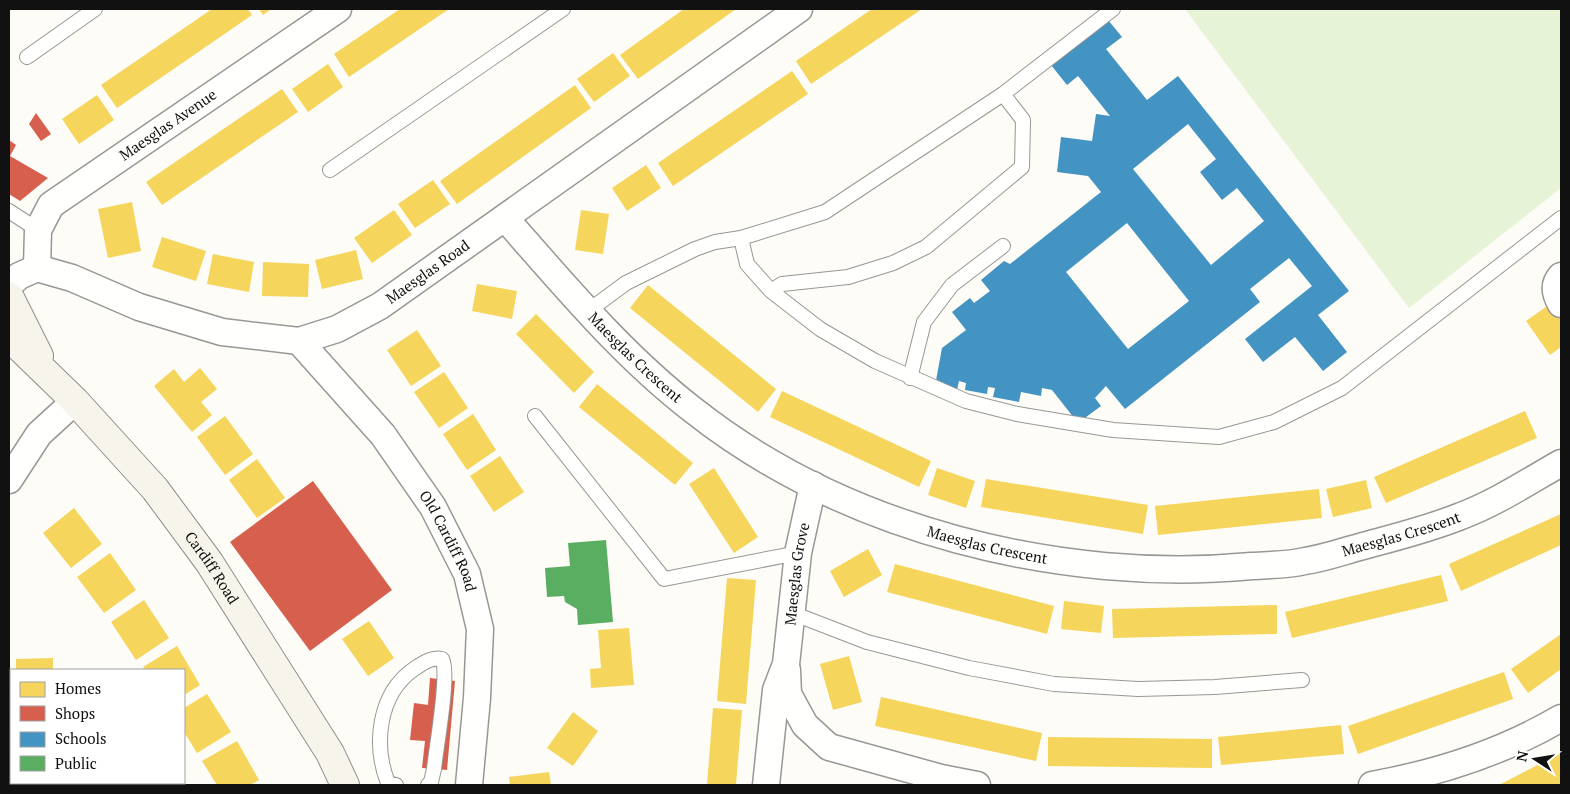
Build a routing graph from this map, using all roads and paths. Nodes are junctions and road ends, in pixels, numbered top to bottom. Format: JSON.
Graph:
{"nodes":[{"id":1,"x":95,"y":9,"type":"edge"},
{"id":2,"x":338,"y":9,"type":"edge"},
{"id":3,"x":562,"y":9,"type":"edge"},
{"id":4,"x":799,"y":9,"type":"edge"},
{"id":5,"x":1113,"y":9,"type":"edge"},
{"id":6,"x":27,"y":57,"type":"dead end"},
{"id":7,"x":1003,"y":94,"type":"junction"},
{"id":8,"x":330,"y":170,"type":"dead end"},
{"id":9,"x":9,"y":211,"type":"edge"},
{"id":10,"x":505,"y":218,"type":"junction"},
{"id":11,"x":1561,"y":218,"type":"edge"},
{"id":12,"x":38,"y":230,"type":"junction"},
{"id":13,"x":741,"y":238,"type":"junction"},
{"id":14,"x":1003,"y":246,"type":"dead end"},
{"id":15,"x":37,"y":268,"type":"junction"},
{"id":16,"x":1561,"y":276,"type":"edge"},
{"id":17,"x":9,"y":286,"type":"edge"},
{"id":18,"x":771,"y":291,"type":"junction"},
{"id":19,"x":9,"y":296,"type":"edge"},
{"id":20,"x":1561,"y":304,"type":"edge"},
{"id":21,"x":588,"y":311,"type":"junction"},
{"id":22,"x":9,"y":337,"type":"edge"},
{"id":23,"x":299,"y":341,"type":"junction"},
{"id":24,"x":48,"y":373,"type":"junction"},
{"id":25,"x":910,"y":378,"type":"junction"},
{"id":26,"x":75,"y":401,"type":"junction"},
{"id":27,"x":536,"y":416,"type":"dead end"},
{"id":28,"x":1561,"y":463,"type":"edge"},
{"id":29,"x":9,"y":480,"type":"edge"},
{"id":30,"x":813,"y":485,"type":"junction"},
{"id":31,"x":798,"y":553,"type":"junction"},
{"id":32,"x":792,"y":613,"type":"junction"},
{"id":33,"x":786,"y":664,"type":"junction"},
{"id":34,"x":1302,"y":680,"type":"dead end"},
{"id":35,"x":1561,"y":718,"type":"edge"},
{"id":36,"x":345,"y":785,"type":"edge"},
{"id":37,"x":390,"y":785,"type":"edge"},
{"id":38,"x":428,"y":785,"type":"edge"},
{"id":39,"x":469,"y":785,"type":"edge"},
{"id":40,"x":766,"y":785,"type":"edge"},
{"id":41,"x":977,"y":785,"type":"edge"},
{"id":42,"x":1372,"y":785,"type":"edge"}],
"edges":[{"from":1,"to":6,"type":"lane"},
{"from":2,"to":12,"type":"street","name":"Maesglas Avenue"},
{"from":3,"to":8,"type":"lane"},
{"from":4,"to":10,"type":"street","name":"Maesglas Road"},
{"from":5,"to":7,"type":"lane"},
{"from":7,"to":13,"type":"lane"},
{"from":7,"to":18,"type":"lane"},
{"from":9,"to":12,"type":"lane"},
{"from":10,"to":21,"type":"street","name":"Maesglas Crescent"},
{"from":10,"to":23,"type":"street","name":"Maesglas Road"},
{"from":11,"to":25,"type":"lane"},
{"from":12,"to":15,"type":"street","name":"Maesglas Avenue"},
{"from":13,"to":18,"type":"lane"},
{"from":13,"to":21,"type":"lane"},
{"from":14,"to":25,"type":"lane"},
{"from":15,"to":17,"type":"street"},
{"from":15,"to":23,"type":"street","name":"Maesglas Road"},
{"from":16,"to":20,"type":"street"},
{"from":18,"to":25,"type":"lane"},
{"from":19,"to":24,"type":"main road","name":"Cardiff Road"},
{"from":21,"to":30,"type":"street","name":"Maesglas Crescent"},
{"from":22,"to":24,"type":"main road","name":"Cardiff Road"},
{"from":23,"to":39,"type":"street","name":"Old Cardiff Road"},
{"from":24,"to":26,"type":"main road","name":"Cardiff Road"},
{"from":26,"to":29,"type":"street"},
{"from":26,"to":36,"type":"main road","name":"Cardiff Road"},
{"from":27,"to":31,"type":"lane"},
{"from":28,"to":30,"type":"street","name":"Maesglas Crescent"},
{"from":30,"to":31,"type":"street","name":"Maesglas Grove"},
{"from":31,"to":32,"type":"street","name":"Maesglas Grove"},
{"from":32,"to":33,"type":"street","name":"Maesglas Grove"},
{"from":32,"to":34,"type":"lane"},
{"from":33,"to":40,"type":"street","name":"Maesglas Grove"},
{"from":33,"to":41,"type":"street","name":"Maesglas Grove"},
{"from":35,"to":42,"type":"street"},
{"from":37,"to":38,"type":"lane"}]}
